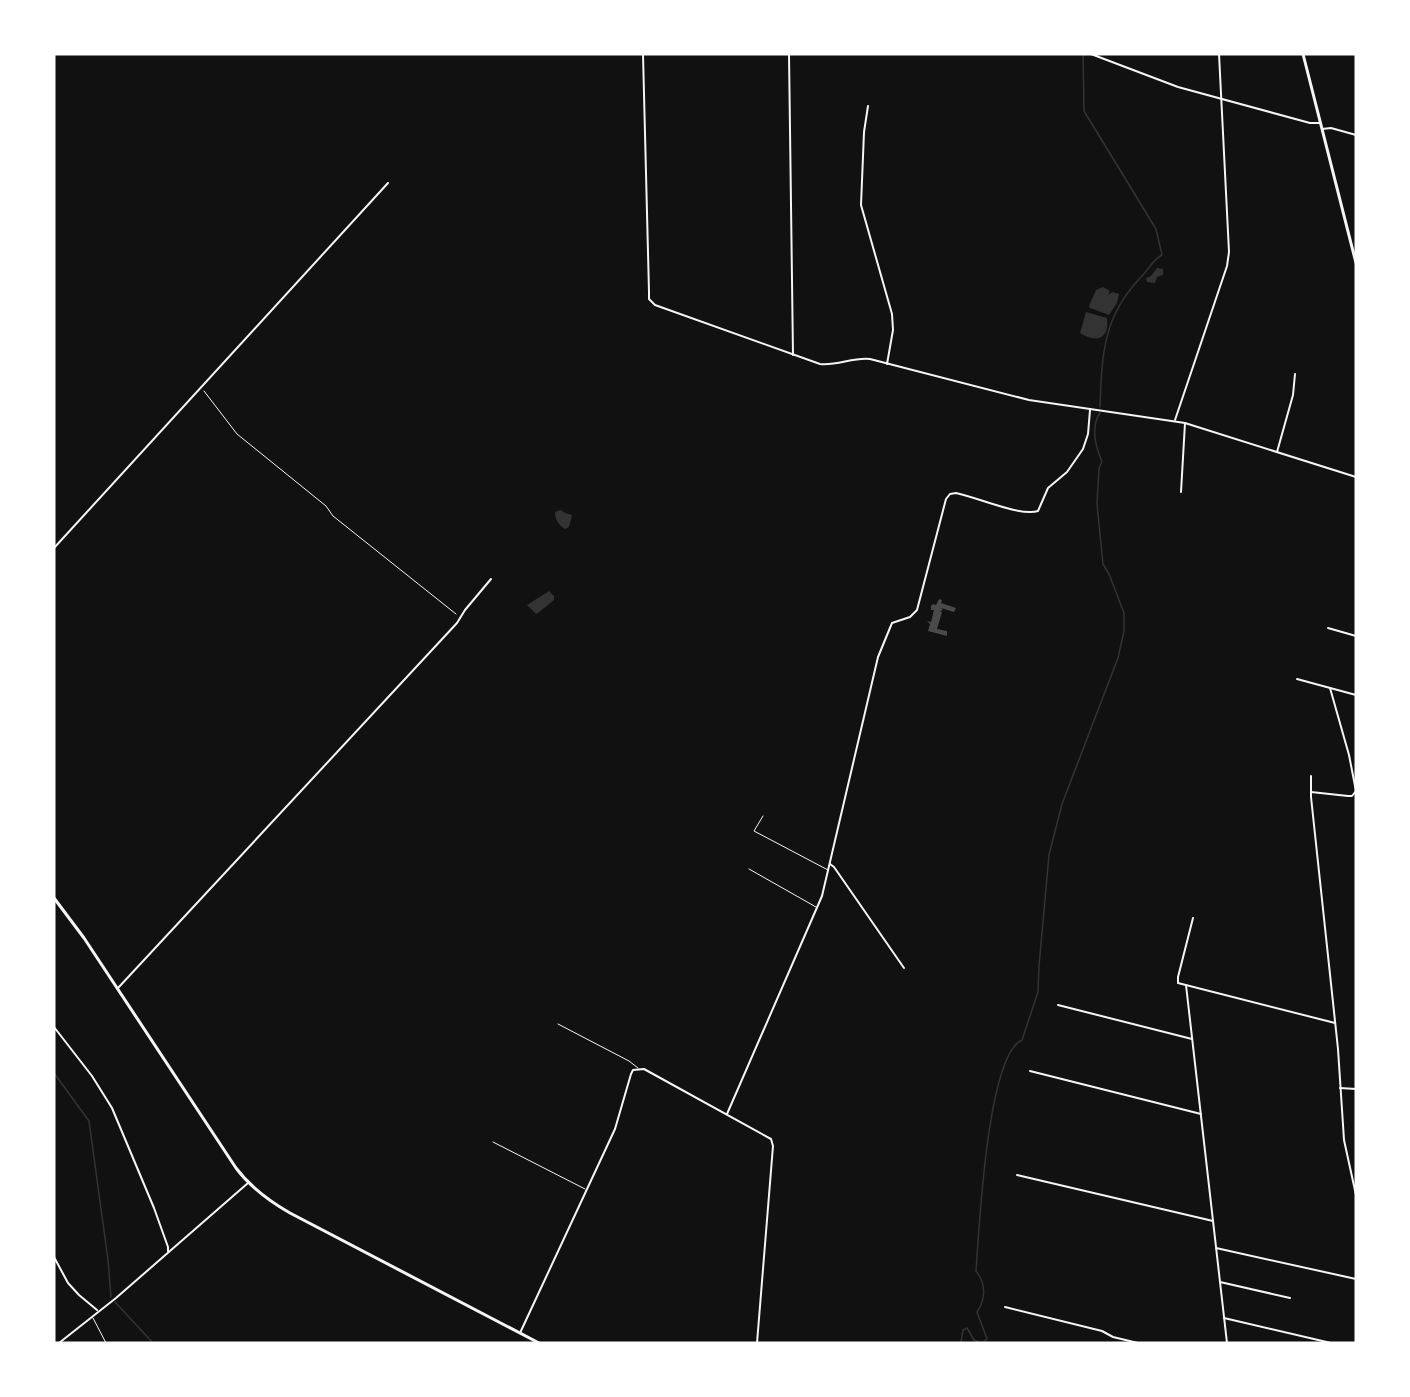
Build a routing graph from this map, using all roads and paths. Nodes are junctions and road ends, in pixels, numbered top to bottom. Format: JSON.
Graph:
{"nodes":[{"id":1,"x":643,"y":54,"type":"edge"},
{"id":2,"x":789,"y":54,"type":"edge"},
{"id":3,"x":1051,"y":54,"type":"edge"},
{"id":4,"x":1062,"y":54,"type":"edge"},
{"id":5,"x":1090,"y":54,"type":"edge"},
{"id":6,"x":1220,"y":54,"type":"edge"},
{"id":7,"x":1304,"y":54,"type":"edge"},
{"id":8,"x":1221,"y":98,"type":"junction"},
{"id":9,"x":868,"y":106,"type":"dead end"},
{"id":10,"x":1321,"y":123,"type":"junction"},
{"id":11,"x":1322,"y":129,"type":"junction"},
{"id":12,"x":1356,"y":135,"type":"edge"},
{"id":13,"x":388,"y":183,"type":"dead end"},
{"id":14,"x":1356,"y":262,"type":"edge"},
{"id":15,"x":793,"y":355,"type":"junction"},
{"id":16,"x":887,"y":364,"type":"junction"},
{"id":17,"x":1295,"y":374,"type":"dead end"},
{"id":18,"x":202,"y":387,"type":"junction"},
{"id":19,"x":1090,"y":409,"type":"junction"},
{"id":20,"x":1175,"y":421,"type":"junction"},
{"id":21,"x":1185,"y":423,"type":"junction"},
{"id":22,"x":1276,"y":452,"type":"junction"},
{"id":23,"x":1356,"y":477,"type":"edge"},
{"id":24,"x":1181,"y":492,"type":"dead end"},
{"id":25,"x":54,"y":548,"type":"edge"},
{"id":26,"x":491,"y":579,"type":"dead end"},
{"id":27,"x":460,"y":617,"type":"junction"},
{"id":28,"x":1328,"y":628,"type":"dead end"},
{"id":29,"x":1356,"y":636,"type":"edge"},
{"id":30,"x":1297,"y":679,"type":"dead end"},
{"id":31,"x":1330,"y":688,"type":"junction"},
{"id":32,"x":1356,"y":695,"type":"edge"},
{"id":33,"x":1311,"y":776,"type":"dead end"},
{"id":34,"x":1311,"y":792,"type":"junction"},
{"id":35,"x":763,"y":816,"type":"dead end"},
{"id":36,"x":830,"y":864,"type":"junction"},
{"id":37,"x":748,"y":869,"type":"dead end"},
{"id":38,"x":828,"y":870,"type":"junction"},
{"id":39,"x":54,"y":898,"type":"edge"},
{"id":40,"x":818,"y":908,"type":"junction"},
{"id":41,"x":1192,"y":918,"type":"dead end"},
{"id":42,"x":904,"y":968,"type":"dead end"},
{"id":43,"x":1186,"y":985,"type":"junction"},
{"id":44,"x":118,"y":988,"type":"junction"},
{"id":45,"x":1058,"y":1005,"type":"dead end"},
{"id":46,"x":1335,"y":1023,"type":"junction"},
{"id":47,"x":558,"y":1024,"type":"dead end"},
{"id":48,"x":54,"y":1027,"type":"edge"},
{"id":49,"x":1192,"y":1039,"type":"junction"},
{"id":50,"x":638,"y":1068,"type":"junction"},
{"id":51,"x":1030,"y":1071,"type":"dead end"},
{"id":52,"x":1340,"y":1088,"type":"junction"},
{"id":53,"x":1356,"y":1089,"type":"edge"},
{"id":54,"x":727,"y":1114,"type":"junction"},
{"id":55,"x":1200,"y":1114,"type":"junction"},
{"id":56,"x":493,"y":1142,"type":"dead end"},
{"id":57,"x":1017,"y":1175,"type":"dead end"},
{"id":58,"x":248,"y":1183,"type":"junction"},
{"id":59,"x":586,"y":1189,"type":"junction"},
{"id":60,"x":1356,"y":1195,"type":"edge"},
{"id":61,"x":1213,"y":1221,"type":"junction"},
{"id":62,"x":1216,"y":1248,"type":"junction"},
{"id":63,"x":168,"y":1251,"type":"junction"},
{"id":64,"x":54,"y":1257,"type":"edge"},
{"id":65,"x":1356,"y":1279,"type":"edge"},
{"id":66,"x":1220,"y":1281,"type":"junction"},
{"id":67,"x":1290,"y":1298,"type":"dead end"},
{"id":68,"x":1005,"y":1306,"type":"dead end"},
{"id":69,"x":98,"y":1311,"type":"junction"},
{"id":70,"x":92,"y":1316,"type":"junction"},
{"id":71,"x":1224,"y":1318,"type":"junction"},
{"id":72,"x":520,"y":1333,"type":"junction"},
{"id":73,"x":59,"y":1343,"type":"edge"},
{"id":74,"x":106,"y":1343,"type":"edge"},
{"id":75,"x":539,"y":1343,"type":"edge"},
{"id":76,"x":757,"y":1343,"type":"edge"},
{"id":77,"x":1138,"y":1343,"type":"edge"},
{"id":78,"x":1227,"y":1343,"type":"edge"},
{"id":79,"x":1331,"y":1343,"type":"edge"}],
"edges":[{"from":1,"to":15,"type":"street"},
{"from":2,"to":15,"type":"street"},
{"from":3,"to":4,"type":"street"},
{"from":5,"to":8,"type":"street"},
{"from":6,"to":8,"type":"street"},
{"from":7,"to":10,"type":"street"},
{"from":8,"to":10,"type":"street"},
{"from":8,"to":20,"type":"street"},
{"from":9,"to":16,"type":"street"},
{"from":10,"to":11,"type":"street"},
{"from":11,"to":12,"type":"street"},
{"from":11,"to":14,"type":"street"},
{"from":13,"to":18,"type":"street"},
{"from":15,"to":16,"type":"street"},
{"from":16,"to":19,"type":"street"},
{"from":17,"to":22,"type":"street"},
{"from":18,"to":25,"type":"street"},
{"from":18,"to":27,"type":"path"},
{"from":19,"to":20,"type":"street"},
{"from":19,"to":36,"type":"street"},
{"from":20,"to":21,"type":"street"},
{"from":21,"to":22,"type":"street"},
{"from":21,"to":24,"type":"street"},
{"from":22,"to":23,"type":"street"},
{"from":26,"to":27,"type":"street"},
{"from":27,"to":44,"type":"street"},
{"from":28,"to":29,"type":"street"},
{"from":30,"to":31,"type":"street"},
{"from":31,"to":32,"type":"street"},
{"from":31,"to":34,"type":"street"},
{"from":33,"to":34,"type":"street"},
{"from":34,"to":46,"type":"street"},
{"from":35,"to":38,"type":"lane"},
{"from":36,"to":38,"type":"street"},
{"from":36,"to":42,"type":"street"},
{"from":37,"to":40,"type":"lane"},
{"from":38,"to":40,"type":"street"},
{"from":39,"to":44,"type":"street"},
{"from":40,"to":54,"type":"street"},
{"from":41,"to":43,"type":"street"},
{"from":43,"to":46,"type":"street"},
{"from":43,"to":49,"type":"street"},
{"from":44,"to":58,"type":"street"},
{"from":45,"to":49,"type":"street"},
{"from":46,"to":52,"type":"street"},
{"from":47,"to":50,"type":"lane"},
{"from":48,"to":63,"type":"street"},
{"from":49,"to":55,"type":"street"},
{"from":50,"to":54,"type":"street"},
{"from":50,"to":59,"type":"street"},
{"from":51,"to":55,"type":"street"},
{"from":52,"to":53,"type":"street"},
{"from":52,"to":60,"type":"street"},
{"from":54,"to":76,"type":"street"},
{"from":55,"to":61,"type":"street"},
{"from":56,"to":59,"type":"lane"},
{"from":57,"to":61,"type":"street"},
{"from":58,"to":63,"type":"street"},
{"from":58,"to":72,"type":"street"},
{"from":59,"to":72,"type":"street"},
{"from":61,"to":62,"type":"street"},
{"from":62,"to":65,"type":"street"},
{"from":62,"to":66,"type":"street"},
{"from":63,"to":69,"type":"street"},
{"from":64,"to":69,"type":"street"},
{"from":66,"to":67,"type":"street"},
{"from":66,"to":71,"type":"street"},
{"from":68,"to":77,"type":"street"},
{"from":69,"to":70,"type":"street"},
{"from":70,"to":73,"type":"street"},
{"from":70,"to":74,"type":"lane"},
{"from":71,"to":78,"type":"street"},
{"from":71,"to":79,"type":"street"},
{"from":72,"to":75,"type":"street"}]}
